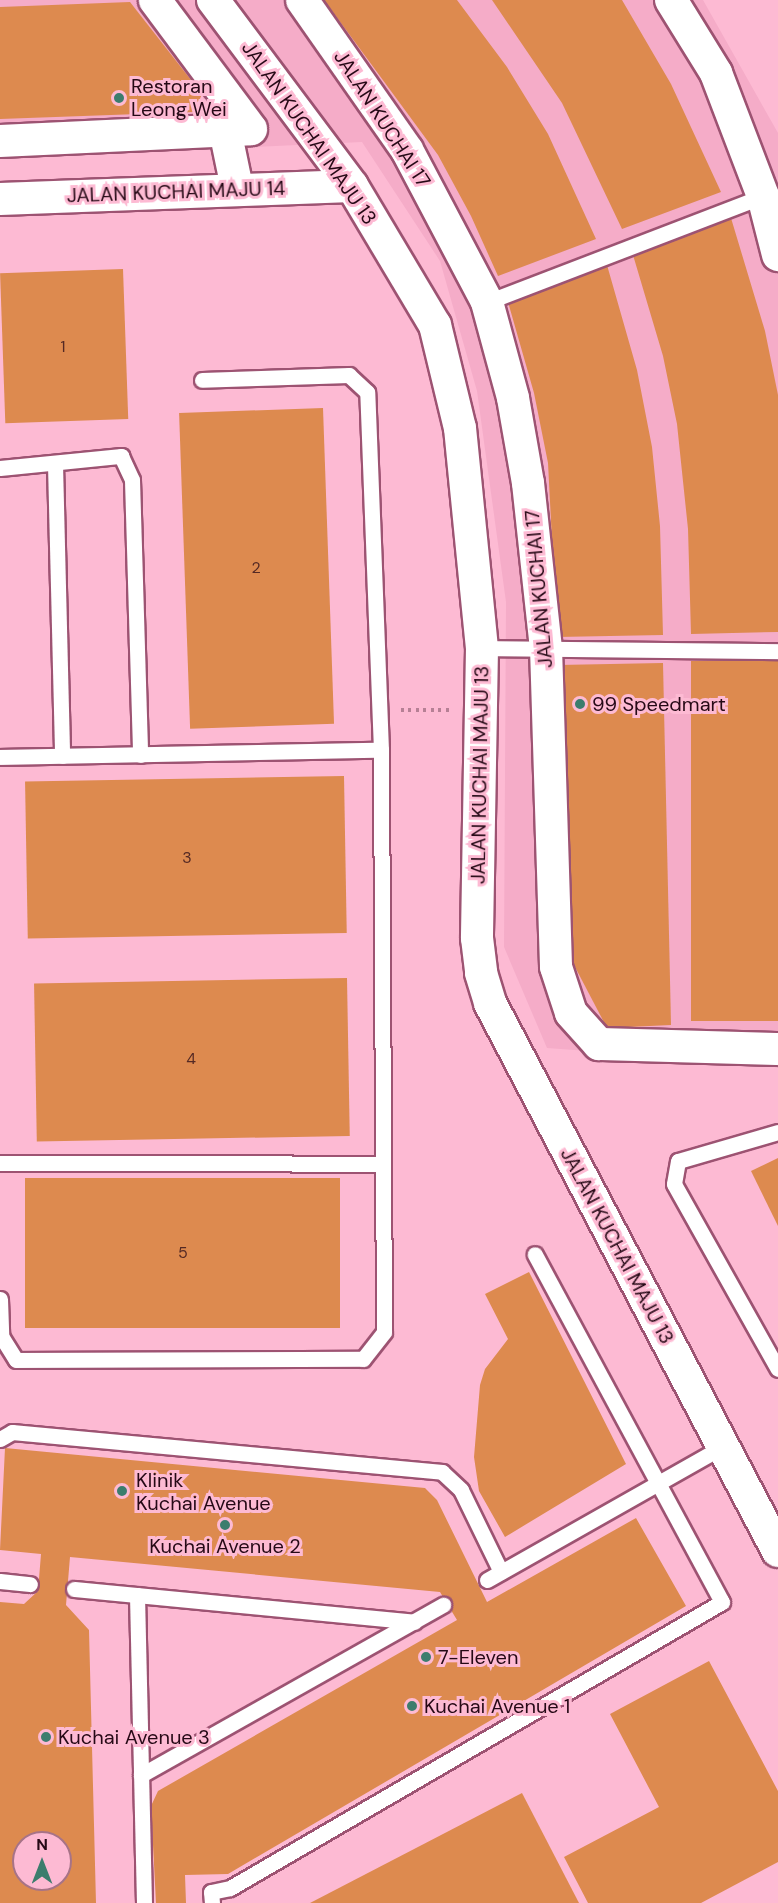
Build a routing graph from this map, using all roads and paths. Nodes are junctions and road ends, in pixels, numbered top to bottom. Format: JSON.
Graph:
{"nodes":[{"id":1,"x":155,"y":0,"type":"edge"},
{"id":2,"x":213,"y":0,"type":"edge"},
{"id":3,"x":302,"y":0,"type":"edge"},
{"id":4,"x":671,"y":0,"type":"edge"},
{"id":5,"x":225,"y":130,"type":"junction"},
{"id":6,"x":0,"y":141,"type":"edge"},
{"id":7,"x":352,"y":186,"type":"junction"},
{"id":8,"x":237,"y":188,"type":"junction"},
{"id":9,"x":762,"y":196,"type":"junction"},
{"id":10,"x":0,"y":199,"type":"edge"},
{"id":11,"x":778,"y":255,"type":"edge"},
{"id":12,"x":487,"y":302,"type":"junction"},
{"id":13,"x":202,"y":380,"type":"dead end"},
{"id":14,"x":55,"y":464,"type":"junction"},
{"id":15,"x":0,"y":468,"type":"edge"},
{"id":16,"x":482,"y":648,"type":"junction"},
{"id":17,"x":546,"y":648,"type":"junction"},
{"id":18,"x":778,"y":651,"type":"edge"},
{"id":19,"x":379,"y":710,"type":"junction"},
{"id":20,"x":481,"y":710,"type":"junction"},
{"id":21,"x":381,"y":750,"type":"junction"},
{"id":22,"x":140,"y":755,"type":"junction"},
{"id":23,"x":62,"y":756,"type":"junction"},
{"id":24,"x":0,"y":757,"type":"edge"},
{"id":25,"x":778,"y":1049,"type":"edge"},
{"id":26,"x":778,"y":1132,"type":"edge"},
{"id":27,"x":0,"y":1163,"type":"edge"},
{"id":28,"x":382,"y":1164,"type":"junction"},
{"id":29,"x":535,"y":1254,"type":"dead end"},
{"id":30,"x":0,"y":1299,"type":"edge"},
{"id":31,"x":778,"y":1369,"type":"edge"},
{"id":32,"x":0,"y":1439,"type":"edge"},
{"id":33,"x":722,"y":1447,"type":"junction"},
{"id":34,"x":659,"y":1483,"type":"junction"},
{"id":35,"x":778,"y":1551,"type":"edge"},
{"id":36,"x":501,"y":1572,"type":"junction"},
{"id":37,"x":487,"y":1580,"type":"dead end"},
{"id":38,"x":0,"y":1581,"type":"edge"},
{"id":39,"x":30,"y":1584,"type":"dead end"},
{"id":40,"x":74,"y":1589,"type":"dead end"},
{"id":41,"x":137,"y":1595,"type":"junction"},
{"id":42,"x":443,"y":1605,"type":"dead end"},
{"id":43,"x":414,"y":1622,"type":"junction"},
{"id":44,"x":141,"y":1775,"type":"junction"},
{"id":45,"x":212,"y":1897,"type":"edge"},
{"id":46,"x":144,"y":1903,"type":"edge"}],
"edges":[{"from":1,"to":5,"type":"street"},
{"from":2,"to":7,"type":"street","name":"JALAN KUCHAI MAJU 13"},
{"from":3,"to":12,"type":"street","name":"JALAN KUCHAI 17"},
{"from":4,"to":9,"type":"street"},
{"from":5,"to":6,"type":"street"},
{"from":5,"to":8,"type":"street"},
{"from":7,"to":8,"type":"street","name":"JALAN KUCHAI MAJU 14"},
{"from":7,"to":16,"type":"street","name":"JALAN KUCHAI MAJU 13"},
{"from":8,"to":10,"type":"street","name":"JALAN KUCHAI MAJU 14"},
{"from":9,"to":11,"type":"street"},
{"from":9,"to":12,"type":"lane"},
{"from":12,"to":17,"type":"street","name":"JALAN KUCHAI 17"},
{"from":13,"to":19,"type":"lane"},
{"from":14,"to":15,"type":"lane"},
{"from":14,"to":22,"type":"lane"},
{"from":14,"to":23,"type":"lane"},
{"from":16,"to":17,"type":"lane"},
{"from":16,"to":20,"type":"street","name":"JALAN KUCHAI MAJU 13"},
{"from":17,"to":18,"type":"lane"},
{"from":17,"to":25,"type":"street","name":"JALAN KUCHAI 17"},
{"from":19,"to":20,"type":"path"},
{"from":19,"to":21,"type":"lane"},
{"from":20,"to":33,"type":"street","name":"JALAN KUCHAI MAJU 13"},
{"from":21,"to":22,"type":"lane"},
{"from":21,"to":28,"type":"lane"},
{"from":22,"to":23,"type":"lane"},
{"from":23,"to":24,"type":"lane"},
{"from":26,"to":31,"type":"lane"},
{"from":27,"to":28,"type":"lane"},
{"from":28,"to":30,"type":"lane"},
{"from":29,"to":34,"type":"lane"},
{"from":32,"to":36,"type":"lane"},
{"from":33,"to":34,"type":"lane"},
{"from":33,"to":35,"type":"street","name":"JALAN KUCHAI MAJU 13"},
{"from":34,"to":36,"type":"lane"},
{"from":34,"to":45,"type":"lane"},
{"from":36,"to":37,"type":"lane"},
{"from":38,"to":39,"type":"lane"},
{"from":40,"to":41,"type":"lane"},
{"from":41,"to":43,"type":"lane"},
{"from":41,"to":44,"type":"lane"},
{"from":42,"to":43,"type":"lane"},
{"from":43,"to":44,"type":"lane"},
{"from":44,"to":46,"type":"lane"}]}
